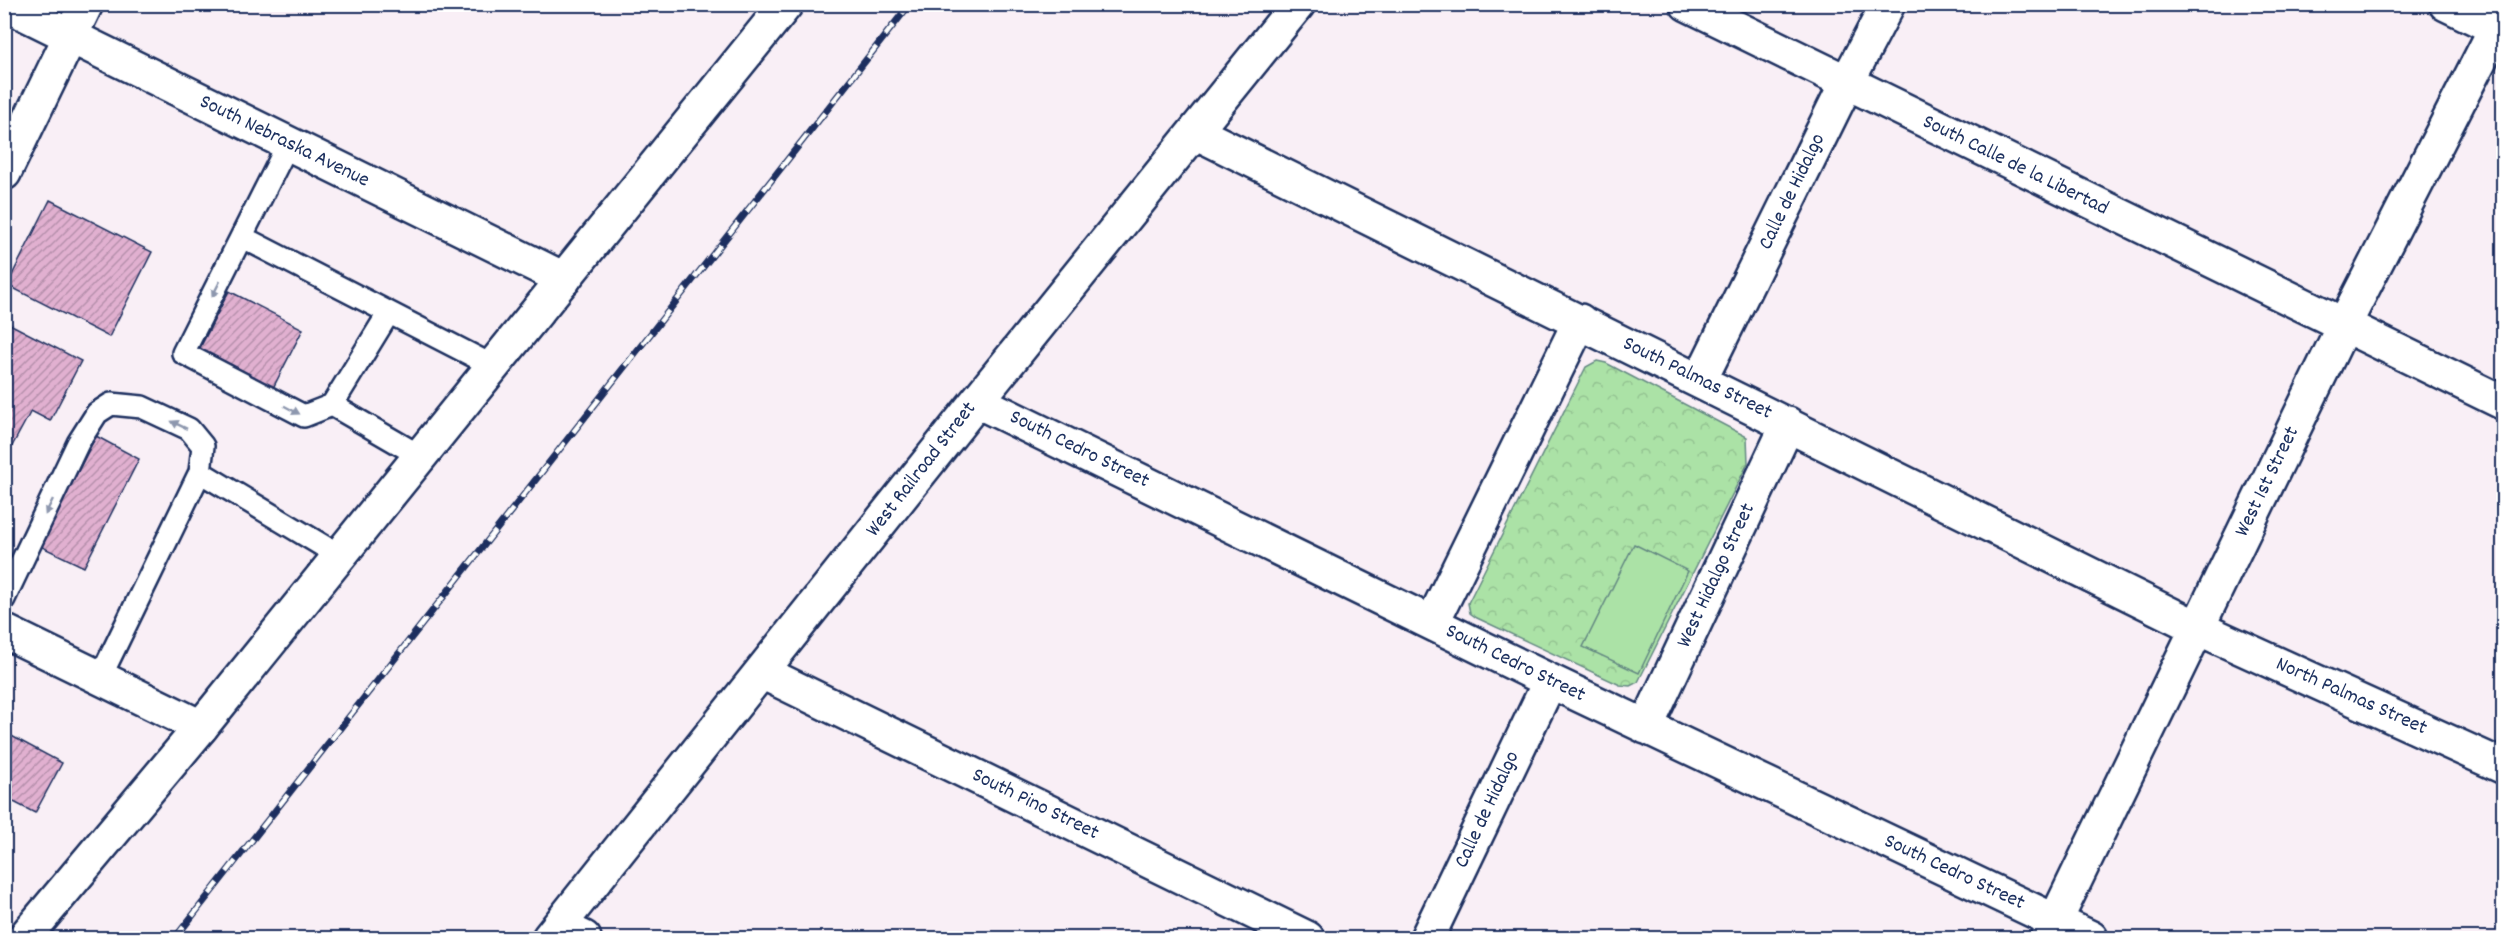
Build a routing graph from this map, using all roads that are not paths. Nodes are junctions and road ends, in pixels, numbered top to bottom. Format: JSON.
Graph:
{"nodes":[{"id":1,"x":4,"y":4,"type":"edge"},
{"id":2,"x":86,"y":4,"type":"edge"},
{"id":3,"x":786,"y":4,"type":"edge"},
{"id":4,"x":1298,"y":4,"type":"edge"},
{"id":5,"x":1687,"y":4,"type":"edge"},
{"id":6,"x":1888,"y":4,"type":"edge"},
{"id":7,"x":2446,"y":4,"type":"edge"},
{"id":8,"x":2501,"y":24,"type":"edge"},
{"id":9,"x":70,"y":37,"type":"junction"},
{"id":10,"x":1846,"y":84,"type":"junction"},
{"id":11,"x":1195,"y":132,"type":"junction"},
{"id":12,"x":288,"y":144,"type":"junction"},
{"id":13,"x":4,"y":173,"type":"edge"},
{"id":14,"x":242,"y":237,"type":"junction"},
{"id":15,"x":564,"y":279,"type":"junction"},
{"id":16,"x":388,"y":314,"type":"junction"},
{"id":17,"x":1580,"y":321,"type":"junction"},
{"id":18,"x":2344,"y":325,"type":"junction"},
{"id":19,"x":493,"y":366,"type":"junction"},
{"id":20,"x":1700,"y":380,"type":"junction"},
{"id":21,"x":977,"y":401,"type":"junction"},
{"id":22,"x":2504,"y":403,"type":"edge"},
{"id":23,"x":332,"y":405,"type":"junction"},
{"id":24,"x":1788,"y":424,"type":"junction"},
{"id":25,"x":420,"y":456,"type":"junction"},
{"id":26,"x":200,"y":472,"type":"junction"},
{"id":27,"x":340,"y":556,"type":"junction"},
{"id":28,"x":4,"y":599,"type":"edge"},
{"id":29,"x":1432,"y":623,"type":"junction"},
{"id":30,"x":2198,"y":627,"type":"junction"},
{"id":31,"x":4,"y":631,"type":"edge"},
{"id":32,"x":762,"y":672,"type":"junction"},
{"id":33,"x":100,"y":678,"type":"junction"},
{"id":34,"x":1550,"y":681,"type":"junction"},
{"id":35,"x":201,"y":727,"type":"junction"},
{"id":36,"x":1646,"y":727,"type":"junction"},
{"id":37,"x":2504,"y":767,"type":"edge"},
{"id":38,"x":2052,"y":930,"type":"edge"},
{"id":39,"x":564,"y":934,"type":"edge"},
{"id":40,"x":24,"y":939,"type":"edge"},
{"id":41,"x":1307,"y":939,"type":"edge"},
{"id":42,"x":1427,"y":939,"type":"edge"},
{"id":43,"x":2091,"y":939,"type":"edge"}],
"edges":[{"from":1,"to":9,"type":"street","name":"South Nebraska Avenue"},
{"from":2,"to":9,"type":"street"},
{"from":3,"to":15,"type":"street"},
{"from":4,"to":11,"type":"street","name":"West Railroad Street"},
{"from":5,"to":10,"type":"street","name":"South Calle de la Libertad"},
{"from":6,"to":10,"type":"street","name":"Calle de Hidalgo"},
{"from":7,"to":8,"type":"street"},
{"from":8,"to":18,"type":"street","name":"West 1st Street"},
{"from":9,"to":12,"type":"street","name":"South Nebraska Avenue"},
{"from":9,"to":13,"type":"street"},
{"from":10,"to":18,"type":"street","name":"South Calle de la Libertad"},
{"from":10,"to":20,"type":"street","name":"Calle de Hidalgo"},
{"from":11,"to":17,"type":"street","name":"South Palmas Street"},
{"from":11,"to":21,"type":"street","name":"West Railroad Street"},
{"from":12,"to":14,"type":"lane"},
{"from":12,"to":15,"type":"street","name":"South Nebraska Avenue"},
{"from":14,"to":16,"type":"lane"},
{"from":14,"to":23,"type":"lane","one_way":true},
{"from":15,"to":19,"type":"street"},
{"from":16,"to":19,"type":"lane"},
{"from":16,"to":23,"type":"lane"},
{"from":17,"to":20,"type":"street","name":"South Palmas Street"},
{"from":17,"to":29,"type":"street"},
{"from":18,"to":22,"type":"street","name":"South Calle de la Libertad"},
{"from":18,"to":30,"type":"street","name":"West 1st Street"},
{"from":19,"to":25,"type":"street"},
{"from":20,"to":24,"type":"street","name":"South Palmas Street"},
{"from":21,"to":29,"type":"street","name":"South Cedro Street"},
{"from":21,"to":32,"type":"street","name":"West Railroad Street"},
{"from":23,"to":25,"type":"lane"},
{"from":24,"to":30,"type":"street","name":"South Palmas Street"},
{"from":24,"to":36,"type":"street","name":"West Hidalgo Street"},
{"from":25,"to":27,"type":"street"},
{"from":26,"to":27,"type":"lane"},
{"from":26,"to":28,"type":"lane","one_way":true},
{"from":26,"to":33,"type":"lane"},
{"from":27,"to":35,"type":"street"},
{"from":29,"to":34,"type":"street","name":"South Cedro Street"},
{"from":30,"to":37,"type":"street","name":"North Palmas Street"},
{"from":30,"to":38,"type":"street","name":"West 1st Street"},
{"from":31,"to":33,"type":"street"},
{"from":32,"to":39,"type":"street","name":"West Railroad Street"},
{"from":32,"to":41,"type":"street","name":"South Pino Street"},
{"from":33,"to":35,"type":"street"},
{"from":34,"to":36,"type":"street","name":"South Cedro Street"},
{"from":34,"to":42,"type":"street","name":"Calle de Hidalgo"},
{"from":35,"to":40,"type":"street"},
{"from":36,"to":38,"type":"street","name":"South Cedro Street"},
{"from":38,"to":43,"type":"street","name":"South Cedro Street"}]}
